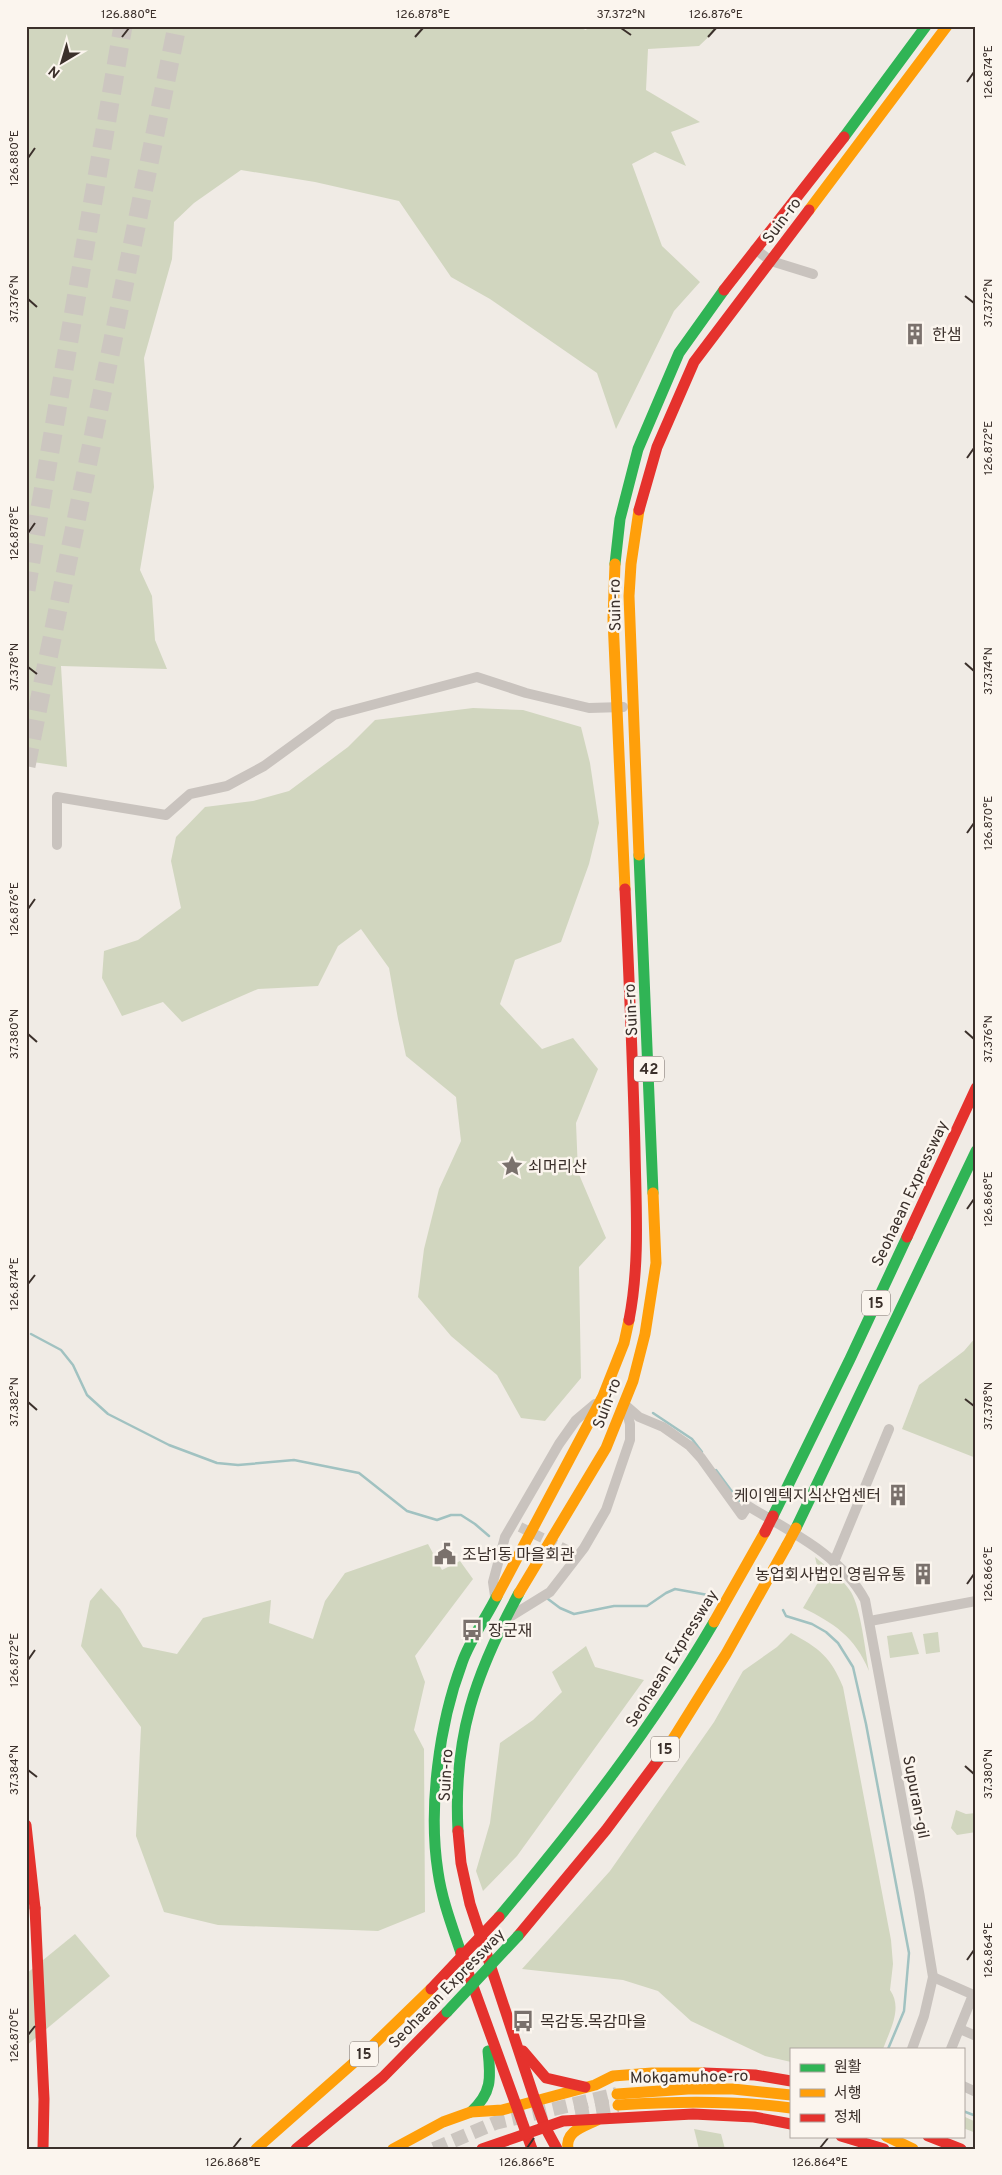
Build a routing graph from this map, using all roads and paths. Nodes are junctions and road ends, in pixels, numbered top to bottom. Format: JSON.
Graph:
{"nodes":[{"id":1,"x":926,"y":26,"type":"edge"},
{"id":2,"x":947,"y":26,"type":"edge"},
{"id":3,"x":755,"y":249,"type":"junction"},
{"id":4,"x":771,"y":261,"type":"junction"},
{"id":5,"x":813,"y":274,"type":"dead end"},
{"id":6,"x":634,"y":706,"type":"junction"},
{"id":7,"x":618,"y":708,"type":"junction"},
{"id":8,"x":57,"y":845,"type":"dead end"},
{"id":9,"x":976,"y":1088,"type":"edge"},
{"id":10,"x":976,"y":1152,"type":"edge"},
{"id":11,"x":603,"y":1396,"type":"junction"},
{"id":12,"x":624,"y":1404,"type":"junction"},
{"id":13,"x":889,"y":1429,"type":"dead end"},
{"id":14,"x":834,"y":1562,"type":"junction"},
{"id":15,"x":495,"y":1596,"type":"junction"},
{"id":16,"x":976,"y":1601,"type":"edge"},
{"id":17,"x":507,"y":1618,"type":"junction"},
{"id":18,"x":870,"y":1622,"type":"junction"},
{"id":19,"x":26,"y":1825,"type":"edge"},
{"id":20,"x":933,"y":1977,"type":"junction"},
{"id":21,"x":975,"y":1995,"type":"edge"},
{"id":22,"x":484,"y":2021,"type":"junction"},
{"id":23,"x":960,"y":2029,"type":"junction"},
{"id":24,"x":976,"y":2036,"type":"edge"},
{"id":25,"x":515,"y":2041,"type":"junction"},
{"id":26,"x":912,"y":2048,"type":"edge"},
{"id":27,"x":951,"y":2048,"type":"edge"},
{"id":28,"x":790,"y":2081,"type":"edge"},
{"id":29,"x":964,"y":2086,"type":"edge"},
{"id":30,"x":585,"y":2087,"type":"junction"},
{"id":31,"x":976,"y":2092,"type":"edge"},
{"id":32,"x":790,"y":2095,"type":"edge"},
{"id":33,"x":535,"y":2100,"type":"junction"},
{"id":34,"x":515,"y":2106,"type":"junction"},
{"id":35,"x":790,"y":2108,"type":"edge"},
{"id":36,"x":471,"y":2112,"type":"junction"},
{"id":37,"x":597,"y":2120,"type":"junction"},
{"id":38,"x":790,"y":2124,"type":"edge"},
{"id":39,"x":545,"y":2127,"type":"junction"},
{"id":40,"x":526,"y":2134,"type":"junction"},
{"id":41,"x":846,"y":2138,"type":"edge"},
{"id":42,"x":890,"y":2138,"type":"edge"},
{"id":43,"x":933,"y":2138,"type":"edge"},
{"id":44,"x":943,"y":2138,"type":"edge"},
{"id":45,"x":868,"y":2146,"type":"edge"},
{"id":46,"x":43,"y":2149,"type":"edge"},
{"id":47,"x":256,"y":2149,"type":"edge"},
{"id":48,"x":296,"y":2149,"type":"edge"},
{"id":49,"x":393,"y":2149,"type":"edge"},
{"id":50,"x":482,"y":2149,"type":"edge"},
{"id":51,"x":532,"y":2149,"type":"edge"},
{"id":52,"x":557,"y":2149,"type":"edge"},
{"id":53,"x":568,"y":2149,"type":"edge"},
{"id":54,"x":884,"y":2149,"type":"edge"},
{"id":55,"x":913,"y":2149,"type":"edge"},
{"id":56,"x":963,"y":2149,"type":"edge"}],
"edges":[{"from":1,"to":3,"type":"main road","name":"Suin-ro","number":"42"},
{"from":2,"to":4,"type":"main road","name":"Suin-ro","number":"42"},
{"from":3,"to":4,"type":"street"},
{"from":3,"to":7,"type":"main road","name":"Suin-ro","number":"42"},
{"from":4,"to":5,"type":"street"},
{"from":4,"to":6,"type":"main road","name":"Suin-ro","number":"42"},
{"from":6,"to":7,"type":"street"},
{"from":6,"to":12,"type":"main road","name":"Suin-ro","number":"42"},
{"from":7,"to":8,"type":"street"},
{"from":7,"to":11,"type":"main road","name":"Suin-ro","number":"42"},
{"from":9,"to":47,"type":"main road","name":"Seohaean Expressway","number":"15","bridge":true},
{"from":10,"to":48,"type":"main road","name":"Seohaean Expressway","number":"15","bridge":true},
{"from":11,"to":15,"type":"main road","name":"Suin-ro","number":"42"},
{"from":11,"to":15,"type":"street"},
{"from":12,"to":14,"type":"street","name":"Supuran-gil"},
{"from":12,"to":17,"type":"main road","name":"Suin-ro","number":"42"},
{"from":12,"to":17,"type":"street"},
{"from":13,"to":14,"type":"street"},
{"from":14,"to":18,"type":"street","name":"Supuran-gil"},
{"from":15,"to":22,"type":"main road","name":"Suin-ro","number":"42"},
{"from":16,"to":18,"type":"street"},
{"from":17,"to":25,"type":"main road","name":"Suin-ro","number":"42"},
{"from":18,"to":20,"type":"street","name":"Supuran-gil"},
{"from":19,"to":46,"type":"main road","bridge":true},
{"from":20,"to":21,"type":"street"},
{"from":20,"to":26,"type":"street","name":"Supuran-gil"},
{"from":21,"to":23,"type":"street"},
{"from":22,"to":34,"type":"main road","name":"Suin-ro","number":"42"},
{"from":22,"to":36,"type":"main road"},
{"from":23,"to":24,"type":"street"},
{"from":23,"to":27,"type":"street"},
{"from":25,"to":30,"type":"main road"},
{"from":25,"to":33,"type":"main road","name":"Suin-ro","number":"42"},
{"from":28,"to":30,"type":"main road"},
{"from":29,"to":31,"type":"street"},
{"from":30,"to":33,"type":"main road"},
{"from":32,"to":35,"type":"main road","name":"Mokgamuhoe-ro"},
{"from":33,"to":34,"type":"main road"},
{"from":33,"to":39,"type":"main road","name":"Suin-ro","number":"42"},
{"from":34,"to":36,"type":"main road"},
{"from":34,"to":40,"type":"main road","name":"Suin-ro","number":"42"},
{"from":36,"to":49,"type":"main road"},
{"from":37,"to":38,"type":"main road"},
{"from":37,"to":39,"type":"main road"},
{"from":37,"to":53,"type":"main road"},
{"from":39,"to":40,"type":"main road"},
{"from":39,"to":52,"type":"main road","name":"Suin-ro","number":"42"},
{"from":40,"to":50,"type":"main road"},
{"from":40,"to":51,"type":"main road","name":"Suin-ro","number":"42"},
{"from":41,"to":45,"type":"main road"},
{"from":42,"to":55,"type":"main road"},
{"from":43,"to":56,"type":"main road"},
{"from":44,"to":56,"type":"main road"},
{"from":45,"to":54,"type":"main road"}]}
